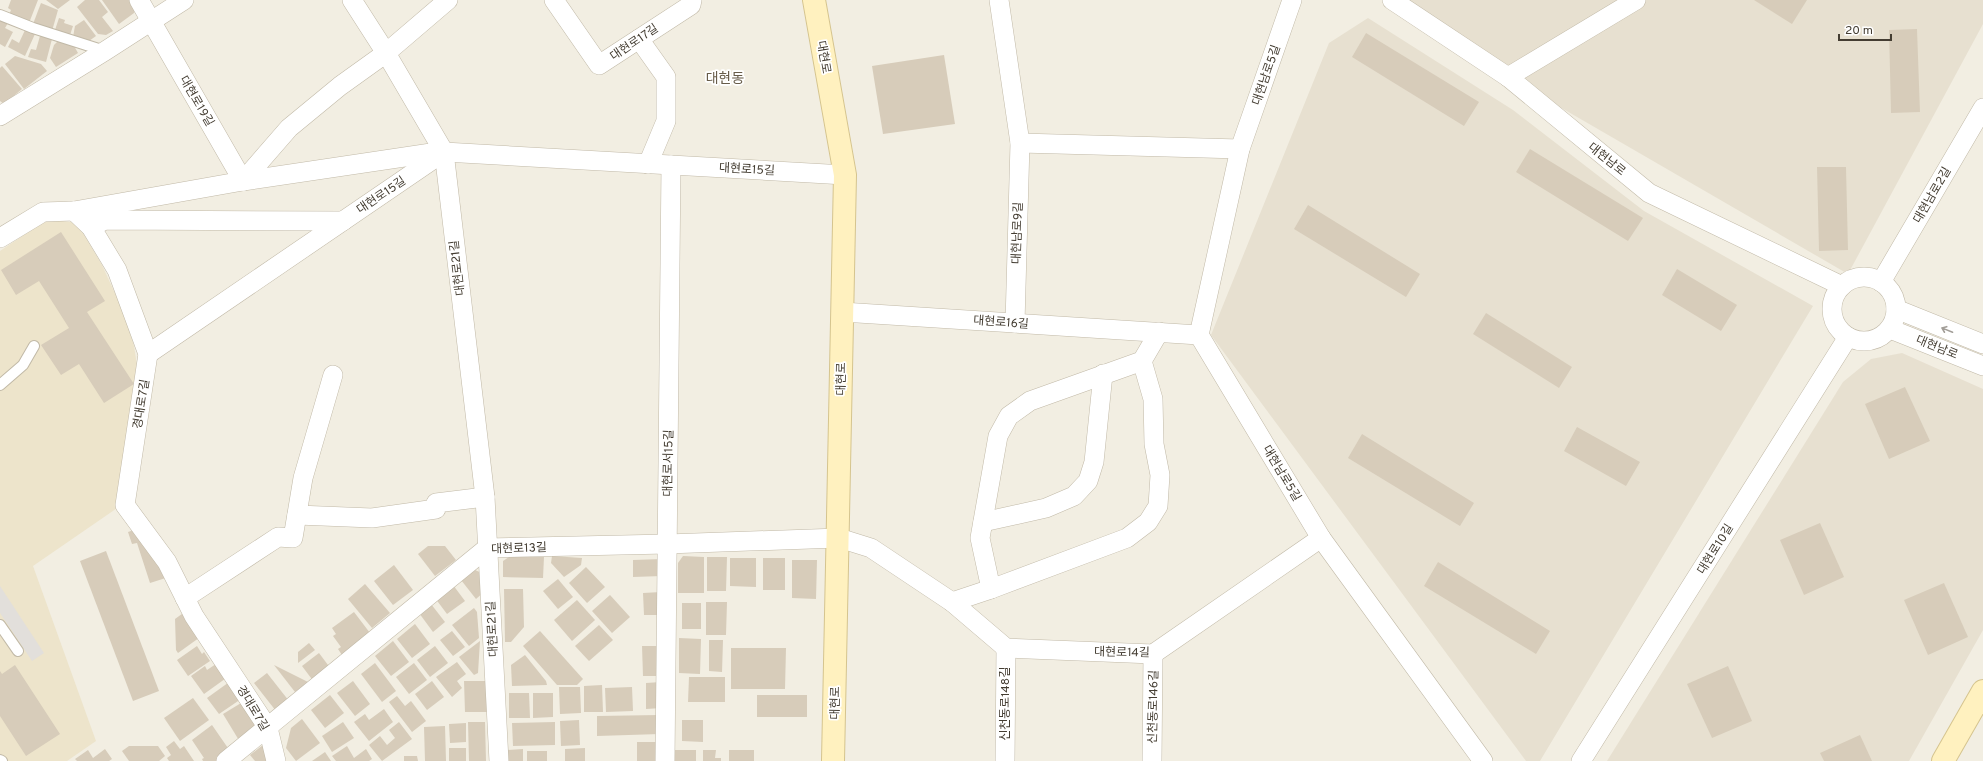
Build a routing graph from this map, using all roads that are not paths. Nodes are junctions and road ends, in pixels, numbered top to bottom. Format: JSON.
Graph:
{"nodes":[{"id":1,"x":139,"y":0,"type":"edge"},
{"id":2,"x":184,"y":0,"type":"edge"},
{"id":3,"x":352,"y":0,"type":"edge"},
{"id":4,"x":448,"y":0,"type":"edge"},
{"id":5,"x":554,"y":0,"type":"edge"},
{"id":6,"x":692,"y":0,"type":"edge"},
{"id":7,"x":814,"y":0,"type":"edge"},
{"id":8,"x":999,"y":0,"type":"edge"},
{"id":9,"x":1292,"y":0,"type":"edge"},
{"id":10,"x":1392,"y":0,"type":"edge"},
{"id":11,"x":1636,"y":0,"type":"edge"},
{"id":12,"x":0,"y":15,"type":"edge"},
{"id":13,"x":152,"y":21,"type":"junction"},
{"id":14,"x":639,"y":39,"type":"junction"},
{"id":15,"x":105,"y":51,"type":"junction"},
{"id":16,"x":386,"y":53,"type":"junction"},
{"id":17,"x":1508,"y":77,"type":"junction"},
{"id":18,"x":1983,"y":108,"type":"edge"},
{"id":19,"x":0,"y":116,"type":"edge"},
{"id":20,"x":1020,"y":143,"type":"junction"},
{"id":21,"x":1240,"y":149,"type":"junction"},
{"id":22,"x":444,"y":152,"type":"junction"},
{"id":23,"x":648,"y":164,"type":"junction"},
{"id":24,"x":672,"y":165,"type":"junction"},
{"id":25,"x":845,"y":175,"type":"junction"},
{"id":26,"x":243,"y":181,"type":"junction"},
{"id":27,"x":74,"y":211,"type":"junction"},
{"id":28,"x":343,"y":221,"type":"junction"},
{"id":29,"x":91,"y":226,"type":"junction"},
{"id":30,"x":0,"y":238,"type":"edge"},
{"id":31,"x":1881,"y":282,"type":"junction"},
{"id":32,"x":1842,"y":286,"type":"junction"},
{"id":33,"x":1896,"y":309,"type":"junction"},
{"id":34,"x":842,"y":312,"type":"junction"},
{"id":35,"x":1015,"y":323,"type":"junction"},
{"id":36,"x":1890,"y":329,"type":"junction"},
{"id":37,"x":1159,"y":332,"type":"junction"},
{"id":38,"x":1199,"y":334,"type":"junction"},
{"id":39,"x":1848,"y":337,"type":"junction"},
{"id":40,"x":1983,"y":344,"type":"edge"},
{"id":41,"x":34,"y":346,"type":"dead end"},
{"id":42,"x":148,"y":354,"type":"junction"},
{"id":43,"x":1142,"y":361,"type":"junction"},
{"id":44,"x":1983,"y":366,"type":"edge"},
{"id":45,"x":1103,"y":374,"type":"junction"},
{"id":46,"x":333,"y":375,"type":"dead end"},
{"id":47,"x":0,"y":385,"type":"edge"},
{"id":48,"x":485,"y":497,"type":"junction"},
{"id":49,"x":297,"y":515,"type":"junction"},
{"id":50,"x":983,"y":522,"type":"junction"},
{"id":51,"x":839,"y":538,"type":"junction"},
{"id":52,"x":1321,"y":538,"type":"junction"},
{"id":53,"x":667,"y":544,"type":"junction"},
{"id":54,"x":487,"y":548,"type":"junction"},
{"id":55,"x":991,"y":589,"type":"junction"},
{"id":56,"x":185,"y":598,"type":"junction"},
{"id":57,"x":952,"y":602,"type":"junction"},
{"id":58,"x":0,"y":626,"type":"edge"},
{"id":59,"x":1006,"y":648,"type":"junction"},
{"id":60,"x":18,"y":651,"type":"dead end"},
{"id":61,"x":1153,"y":654,"type":"junction"},
{"id":62,"x":1983,"y":691,"type":"edge"},
{"id":63,"x":1983,"y":710,"type":"edge"},
{"id":64,"x":268,"y":728,"type":"junction"},
{"id":65,"x":226,"y":761,"type":"edge"},
{"id":66,"x":276,"y":761,"type":"edge"},
{"id":67,"x":499,"y":761,"type":"edge"},
{"id":68,"x":665,"y":761,"type":"edge"},
{"id":69,"x":833,"y":761,"type":"edge"},
{"id":70,"x":1005,"y":761,"type":"edge"},
{"id":71,"x":1152,"y":761,"type":"edge"},
{"id":72,"x":1483,"y":761,"type":"edge"},
{"id":73,"x":1581,"y":761,"type":"edge"},
{"id":74,"x":1943,"y":761,"type":"edge"},
{"id":75,"x":1947,"y":761,"type":"edge"}],
"edges":[{"from":1,"to":13,"type":"street","name":"대현로19길"},
{"from":2,"to":13,"type":"street"},
{"from":3,"to":16,"type":"street","name":"대현로21길"},
{"from":4,"to":16,"type":"street"},
{"from":5,"to":14,"type":"street","name":"대현로17길"},
{"from":6,"to":14,"type":"street","name":"대현로17길"},
{"from":7,"to":25,"type":"main road","name":"대현로"},
{"from":8,"to":20,"type":"street","name":"대현남로9길"},
{"from":9,"to":21,"type":"street","name":"대현남로5길"},
{"from":10,"to":17,"type":"street","name":"대현남로"},
{"from":11,"to":17,"type":"street"},
{"from":12,"to":15,"type":"lane"},
{"from":13,"to":15,"type":"street"},
{"from":13,"to":26,"type":"street","name":"대현로19길"},
{"from":14,"to":23,"type":"street"},
{"from":15,"to":19,"type":"street"},
{"from":16,"to":22,"type":"street","name":"대현로21길"},
{"from":16,"to":26,"type":"street"},
{"from":17,"to":32,"type":"street","name":"대현남로"},
{"from":18,"to":31,"type":"street","name":"대현남로2길"},
{"from":20,"to":21,"type":"street"},
{"from":20,"to":35,"type":"street","name":"대현남로9길"},
{"from":21,"to":38,"type":"street","name":"대현남로5길"},
{"from":22,"to":23,"type":"street","name":"대현로15길"},
{"from":22,"to":26,"type":"street"},
{"from":22,"to":28,"type":"street","name":"대현로15길"},
{"from":22,"to":48,"type":"street","name":"대현로21길"},
{"from":23,"to":24,"type":"street","name":"대현로15길"},
{"from":24,"to":25,"type":"street","name":"대현로15길"},
{"from":24,"to":53,"type":"street","name":"대현로서15길"},
{"from":25,"to":34,"type":"main road","name":"대현로"},
{"from":26,"to":27,"type":"street"},
{"from":27,"to":29,"type":"street","name":"경대로7길"},
{"from":27,"to":30,"type":"street"},
{"from":28,"to":29,"type":"street"},
{"from":28,"to":42,"type":"street","name":"대현로15길"},
{"from":29,"to":42,"type":"street","name":"경대로7길"},
{"from":31,"to":32,"type":"street"},
{"from":31,"to":33,"type":"street"},
{"from":32,"to":39,"type":"street"},
{"from":33,"to":36,"type":"street"},
{"from":40,"to":33,"type":"street","name":"대현남로","one_way":true},
{"from":34,"to":35,"type":"street","name":"대현로16길"},
{"from":34,"to":51,"type":"main road","name":"대현로"},
{"from":35,"to":37,"type":"street","name":"대현로16길"},
{"from":36,"to":39,"type":"street"},
{"from":36,"to":44,"type":"street","name":"대현남로"},
{"from":37,"to":38,"type":"street","name":"대현로16길"},
{"from":37,"to":43,"type":"street"},
{"from":38,"to":52,"type":"street","name":"대현남로5길"},
{"from":39,"to":73,"type":"street","name":"대현로10길"},
{"from":41,"to":47,"type":"lane"},
{"from":42,"to":56,"type":"street","name":"경대로7길"},
{"from":43,"to":45,"type":"street"},
{"from":43,"to":55,"type":"street"},
{"from":45,"to":50,"type":"street"},
{"from":45,"to":50,"type":"street"},
{"from":46,"to":49,"type":"street"},
{"from":48,"to":49,"type":"street"},
{"from":48,"to":54,"type":"street","name":"대현로21길"},
{"from":49,"to":56,"type":"street"},
{"from":50,"to":55,"type":"street"},
{"from":51,"to":53,"type":"street","name":"대현로13길"},
{"from":51,"to":57,"type":"street"},
{"from":51,"to":69,"type":"main road","name":"대현로"},
{"from":52,"to":61,"type":"street","name":"대현로14길"},
{"from":52,"to":72,"type":"street","name":"대현남로5길"},
{"from":53,"to":54,"type":"street","name":"대현로13길"},
{"from":53,"to":68,"type":"street","name":"대현로서15길"},
{"from":54,"to":64,"type":"street","name":"대현로13길"},
{"from":54,"to":67,"type":"street","name":"대현로21길"},
{"from":55,"to":57,"type":"street"},
{"from":56,"to":64,"type":"street","name":"경대로7길"},
{"from":57,"to":59,"type":"street"},
{"from":58,"to":60,"type":"lane"},
{"from":59,"to":61,"type":"street","name":"대현로14길"},
{"from":59,"to":70,"type":"street","name":"신천동로148길"},
{"from":61,"to":71,"type":"street","name":"신천동로146길"},
{"from":62,"to":74,"type":"main road"},
{"from":63,"to":75,"type":"main road"},
{"from":64,"to":65,"type":"street","name":"대현로13길"},
{"from":64,"to":66,"type":"street","name":"경대로7길"}]}
